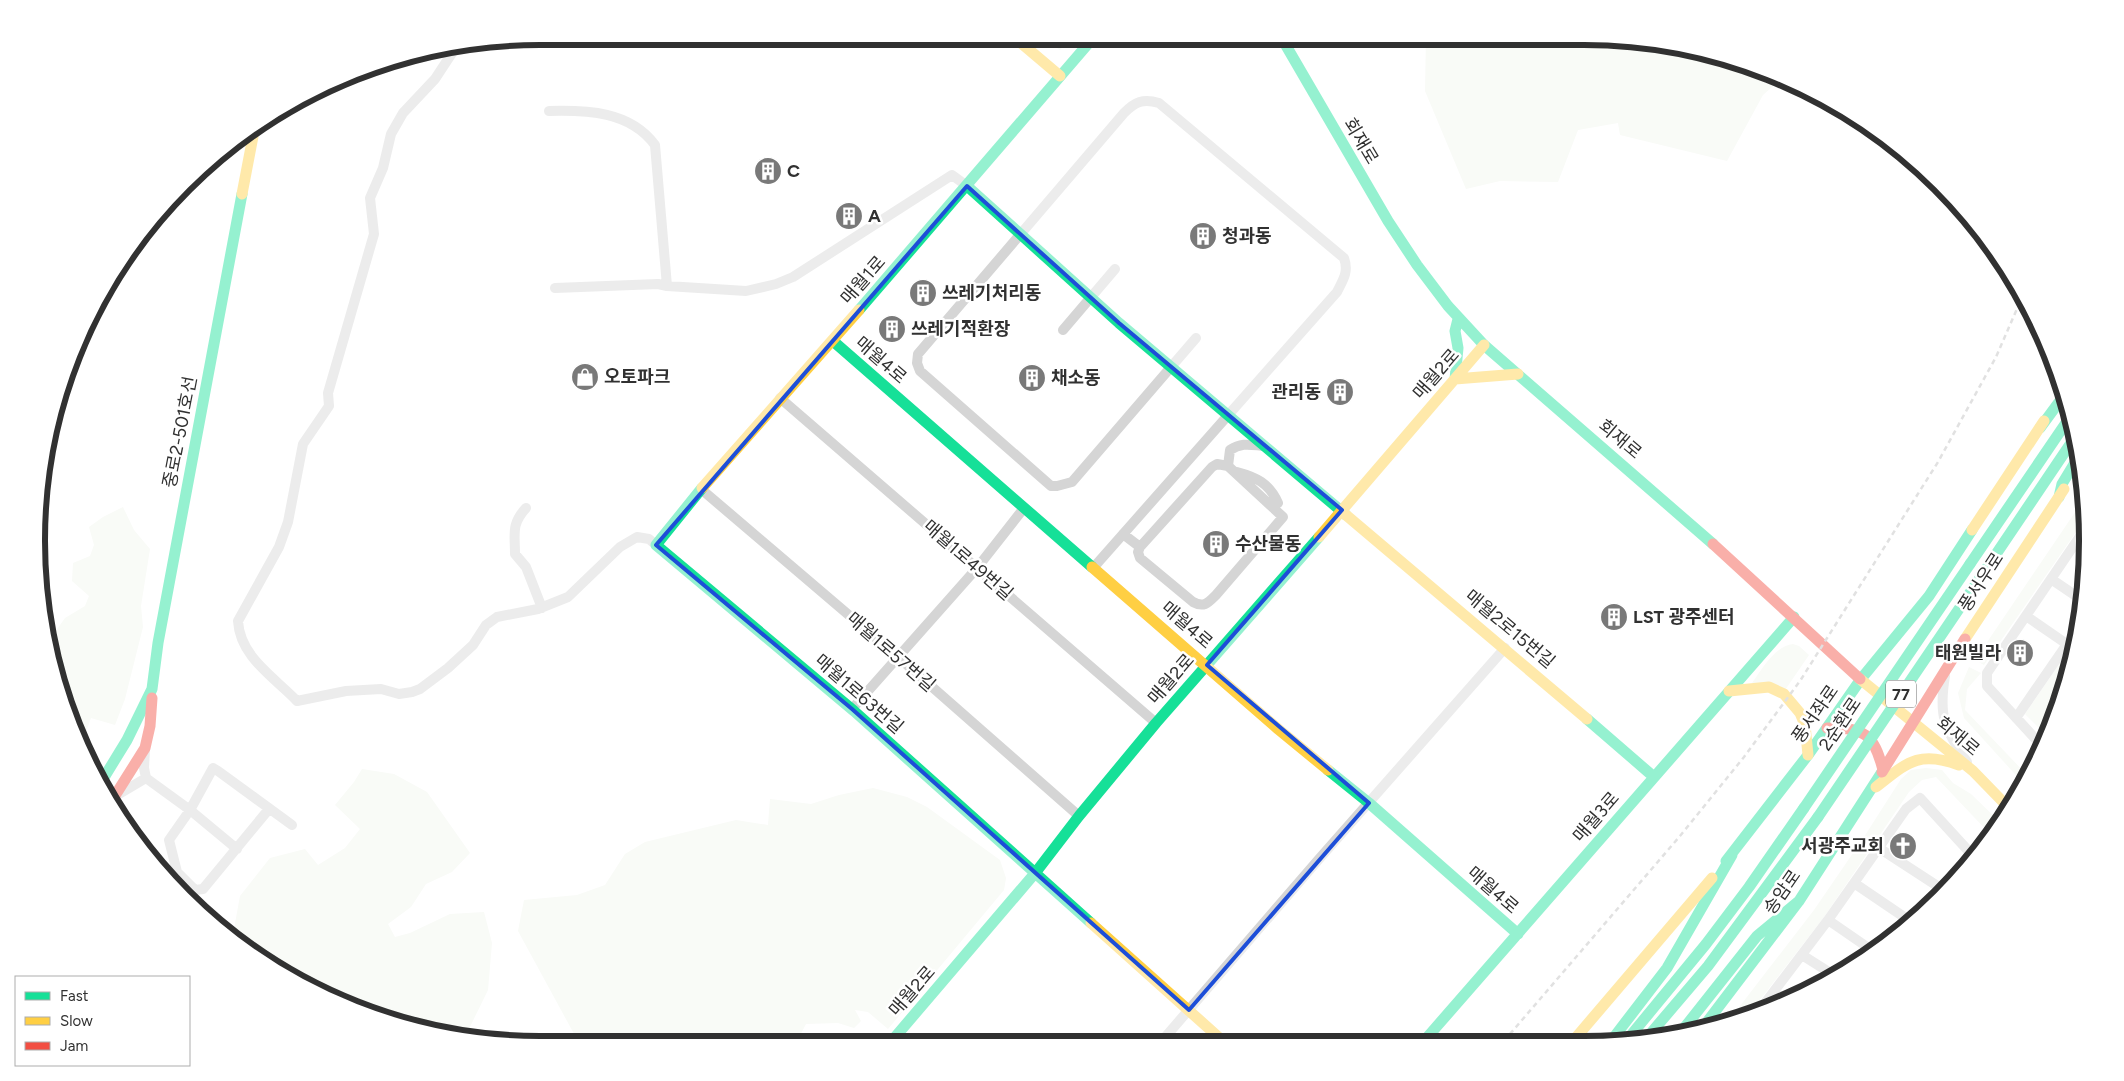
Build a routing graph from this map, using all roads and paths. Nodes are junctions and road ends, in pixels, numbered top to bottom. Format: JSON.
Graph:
{"nodes":[{"id":1,"x":1023,"y":45,"type":"edge"},
{"id":2,"x":1087,"y":45,"type":"edge"},
{"id":3,"x":1285,"y":45,"type":"edge"},
{"id":4,"x":452,"y":54,"type":"edge"},
{"id":5,"x":1060,"y":76,"type":"junction"},
{"id":6,"x":549,"y":111,"type":"dead end"},
{"id":7,"x":253,"y":137,"type":"edge"},
{"id":8,"x":967,"y":186,"type":"junction"},
{"id":9,"x":1019,"y":234,"type":"junction"},
{"id":10,"x":1115,"y":269,"type":"dead end"},
{"id":11,"x":666,"y":286,"type":"junction"},
{"id":12,"x":555,"y":288,"type":"dead end"},
{"id":13,"x":1091,"y":298,"type":"junction"},
{"id":14,"x":1458,"y":319,"type":"junction"},
{"id":15,"x":1063,"y":330,"type":"dead end"},
{"id":16,"x":1196,"y":338,"type":"dead end"},
{"id":17,"x":833,"y":341,"type":"junction"},
{"id":18,"x":1484,"y":345,"type":"junction"},
{"id":19,"x":1171,"y":368,"type":"junction"},
{"id":20,"x":1518,"y":374,"type":"junction"},
{"id":21,"x":1455,"y":379,"type":"junction"},
{"id":22,"x":780,"y":398,"type":"junction"},
{"id":23,"x":2059,"y":400,"type":"edge"},
{"id":24,"x":1226,"y":416,"type":"junction"},
{"id":25,"x":2065,"y":425,"type":"edge"},
{"id":26,"x":2069,"y":445,"type":"edge"},
{"id":27,"x":1264,"y":446,"type":"junction"},
{"id":28,"x":2073,"y":466,"type":"edge"},
{"id":29,"x":1231,"y":469,"type":"junction"},
{"id":30,"x":2075,"y":475,"type":"edge"},
{"id":31,"x":701,"y":489,"type":"junction"},
{"id":32,"x":2059,"y":497,"type":"junction"},
{"id":33,"x":1278,"y":503,"type":"dead end"},
{"id":34,"x":526,"y":508,"type":"dead end"},
{"id":35,"x":1024,"y":508,"type":"junction"},
{"id":36,"x":1342,"y":510,"type":"junction"},
{"id":37,"x":1123,"y":534,"type":"junction"},
{"id":38,"x":656,"y":545,"type":"junction"},
{"id":39,"x":1140,"y":546,"type":"junction"},
{"id":40,"x":2079,"y":546,"type":"edge"},
{"id":41,"x":1094,"y":567,"type":"junction"},
{"id":42,"x":977,"y":568,"type":"junction"},
{"id":43,"x":2051,"y":579,"type":"junction"},
{"id":44,"x":2076,"y":596,"type":"edge"},
{"id":45,"x":542,"y":608,"type":"junction"},
{"id":46,"x":2026,"y":616,"type":"junction"},
{"id":47,"x":1794,"y":617,"type":"junction"},
{"id":48,"x":2067,"y":645,"type":"edge"},
{"id":49,"x":1506,"y":648,"type":"junction"},
{"id":50,"x":2066,"y":653,"type":"edge"},
{"id":51,"x":898,"y":657,"type":"junction"},
{"id":52,"x":1207,"y":665,"type":"junction"},
{"id":53,"x":1946,"y":668,"type":"junction"},
{"id":54,"x":1861,"y":679,"type":"junction"},
{"id":55,"x":152,"y":690,"type":"junction"},
{"id":56,"x":1730,"y":691,"type":"junction"},
{"id":57,"x":852,"y":709,"type":"junction"},
{"id":58,"x":2016,"y":718,"type":"junction"},
{"id":59,"x":1913,"y":721,"type":"junction"},
{"id":60,"x":1156,"y":723,"type":"junction"},
{"id":61,"x":1827,"y":728,"type":"junction"},
{"id":62,"x":2037,"y":740,"type":"edge"},
{"id":63,"x":145,"y":748,"type":"junction"},
{"id":64,"x":1808,"y":755,"type":"junction"},
{"id":65,"x":1883,"y":770,"type":"junction"},
{"id":66,"x":1973,"y":771,"type":"junction"},
{"id":67,"x":105,"y":776,"type":"edge"},
{"id":68,"x":1654,"y":777,"type":"junction"},
{"id":69,"x":146,"y":778,"type":"junction"},
{"id":70,"x":1871,"y":790,"type":"junction"},
{"id":71,"x":116,"y":795,"type":"edge"},
{"id":72,"x":117,"y":797,"type":"edge"},
{"id":73,"x":1368,"y":803,"type":"junction"},
{"id":74,"x":2004,"y":803,"type":"edge"},
{"id":75,"x":269,"y":809,"type":"junction"},
{"id":76,"x":190,"y":810,"type":"junction"},
{"id":77,"x":1079,"y":816,"type":"junction"},
{"id":78,"x":292,"y":826,"type":"dead end"},
{"id":79,"x":237,"y":848,"type":"junction"},
{"id":80,"x":1879,"y":848,"type":"junction"},
{"id":81,"x":1969,"y":852,"type":"edge"},
{"id":82,"x":1732,"y":855,"type":"junction"},
{"id":83,"x":1036,"y":872,"type":"junction"},
{"id":84,"x":1854,"y":884,"type":"junction"},
{"id":85,"x":1938,"y":886,"type":"edge"},
{"id":86,"x":1799,"y":901,"type":"junction"},
{"id":87,"x":1905,"y":917,"type":"edge"},
{"id":88,"x":1828,"y":920,"type":"junction"},
{"id":89,"x":1518,"y":934,"type":"junction"},
{"id":90,"x":1867,"y":947,"type":"edge"},
{"id":91,"x":1802,"y":955,"type":"junction"},
{"id":92,"x":1828,"y":972,"type":"edge"},
{"id":93,"x":1774,"y":992,"type":"junction"},
{"id":94,"x":1779,"y":995,"type":"edge"},
{"id":95,"x":1768,"y":1000,"type":"edge"},
{"id":96,"x":1189,"y":1010,"type":"junction"},
{"id":97,"x":1709,"y":1020,"type":"edge"},
{"id":98,"x":1687,"y":1024,"type":"edge"},
{"id":99,"x":1652,"y":1031,"type":"edge"},
{"id":100,"x":1632,"y":1033,"type":"edge"},
{"id":101,"x":1615,"y":1035,"type":"edge"},
{"id":102,"x":896,"y":1036,"type":"edge"},
{"id":103,"x":1166,"y":1036,"type":"edge"},
{"id":104,"x":1217,"y":1036,"type":"edge"},
{"id":105,"x":1428,"y":1036,"type":"edge"},
{"id":106,"x":1577,"y":1036,"type":"edge"}],
"edges":[{"from":1,"to":5,"type":"main road"},
{"from":2,"to":5,"type":"main road","name":"매월1로"},
{"from":3,"to":14,"type":"main road","name":"회재로"},
{"from":4,"to":45,"type":"street"},
{"from":5,"to":8,"type":"main road","name":"매월1로"},
{"from":6,"to":11,"type":"street"},
{"from":7,"to":55,"type":"main road","name":"중로2-501호선"},
{"from":8,"to":9,"type":"main road","name":"매월2로15번길"},
{"from":8,"to":11,"type":"street"},
{"from":8,"to":17,"type":"main road","name":"매월1로"},
{"from":9,"to":13,"type":"main road","name":"매월2로15번길"},
{"from":9,"to":19,"type":"street"},
{"from":9,"to":24,"type":"street"},
{"from":10,"to":13,"type":"street"},
{"from":11,"to":12,"type":"street"},
{"from":13,"to":15,"type":"street"},
{"from":13,"to":19,"type":"main road","name":"매월2로15번길"},
{"from":14,"to":18,"type":"main road","name":"회재로"},
{"from":14,"to":21,"type":"main road"},
{"from":16,"to":19,"type":"street"},
{"from":17,"to":22,"type":"main road","name":"매월1로"},
{"from":17,"to":35,"type":"main road","name":"매월4로"},
{"from":18,"to":20,"type":"main road","name":"회재로"},
{"from":18,"to":21,"type":"main road","name":"매월2로"},
{"from":19,"to":24,"type":"main road","name":"매월2로15번길"},
{"from":20,"to":21,"type":"main road"},
{"from":20,"to":47,"type":"main road","name":"회재로"},
{"from":21,"to":36,"type":"main road","name":"매월2로"},
{"from":22,"to":31,"type":"main road","name":"매월1로"},
{"from":22,"to":42,"type":"street","name":"매월1로49번길"},
{"from":23,"to":54,"type":"main road","name":"풍서좌로"},
{"from":24,"to":27,"type":"main road","name":"매월2로15번길"},
{"from":24,"to":37,"type":"street"},
{"from":25,"to":100,"type":"main road","name":"2순환로","number":"77","bridge":true},
{"from":26,"to":99,"type":"main road","name":"2순환로","number":"77","bridge":true},
{"from":27,"to":29,"type":"street"},
{"from":27,"to":36,"type":"main road","name":"매월2로15번길"},
{"from":28,"to":32,"type":"main road"},
{"from":29,"to":33,"type":"street"},
{"from":29,"to":39,"type":"street"},
{"from":29,"to":39,"type":"street"},
{"from":30,"to":32,"type":"main road","name":"풍서우로"},
{"from":31,"to":38,"type":"main road","name":"매월1로"},
{"from":31,"to":51,"type":"street","name":"매월1로57번길"},
{"from":32,"to":53,"type":"main road","name":"풍서우로"},
{"from":34,"to":45,"type":"street"},
{"from":35,"to":41,"type":"main road","name":"매월4로"},
{"from":35,"to":42,"type":"street"},
{"from":36,"to":49,"type":"main road","name":"매월2로15번길"},
{"from":36,"to":52,"type":"main road","name":"매월2로"},
{"from":37,"to":39,"type":"street"},
{"from":37,"to":41,"type":"street"},
{"from":38,"to":45,"type":"street"},
{"from":38,"to":57,"type":"main road","name":"매월1로63번길"},
{"from":40,"to":43,"type":"street"},
{"from":41,"to":52,"type":"main road","name":"매월4로"},
{"from":42,"to":51,"type":"street"},
{"from":42,"to":60,"type":"street","name":"매월1로49번길"},
{"from":43,"to":44,"type":"street"},
{"from":43,"to":46,"type":"street"},
{"from":46,"to":48,"type":"street"},
{"from":46,"to":58,"type":"street"},
{"from":47,"to":54,"type":"main road","name":"회재로"},
{"from":47,"to":56,"type":"main road","name":"매월3로"},
{"from":49,"to":68,"type":"main road","name":"매월2로15번길"},
{"from":49,"to":73,"type":"street"},
{"from":50,"to":58,"type":"street"},
{"from":51,"to":57,"type":"street"},
{"from":51,"to":77,"type":"street","name":"매월1로57번길"},
{"from":52,"to":60,"type":"main road","name":"매월2로"},
{"from":52,"to":73,"type":"main road","name":"매월4로"},
{"from":53,"to":59,"type":"main road","name":"풍서우로"},
{"from":53,"to":66,"type":"street"},
{"from":54,"to":59,"type":"main road","name":"회재로"},
{"from":54,"to":61,"type":"main road","name":"풍서좌로"},
{"from":55,"to":63,"type":"main road"},
{"from":55,"to":67,"type":"main road","name":"중로2-501호선"},
{"from":56,"to":64,"type":"main road"},
{"from":56,"to":68,"type":"main road","name":"매월3로"},
{"from":57,"to":83,"type":"main road","name":"매월1로63번길"},
{"from":58,"to":62,"type":"street"},
{"from":59,"to":65,"type":"main road","name":"송암로"},
{"from":59,"to":66,"type":"main road","name":"회재로"},
{"from":60,"to":77,"type":"main road","name":"매월2로"},
{"from":61,"to":64,"type":"main road","name":"풍서좌로"},
{"from":61,"to":65,"type":"main road"},
{"from":63,"to":69,"type":"street"},
{"from":63,"to":71,"type":"main road"},
{"from":64,"to":82,"type":"main road","name":"풍서좌로"},
{"from":65,"to":70,"type":"main road","name":"송암로"},
{"from":66,"to":70,"type":"main road"},
{"from":66,"to":74,"type":"main road","name":"회재로"},
{"from":68,"to":89,"type":"main road","name":"매월3로"},
{"from":69,"to":72,"type":"street"},
{"from":69,"to":76,"type":"street"},
{"from":70,"to":86,"type":"main road","name":"송암로"},
{"from":73,"to":89,"type":"main road","name":"매월4로"},
{"from":73,"to":96,"type":"street"},
{"from":75,"to":76,"type":"street"},
{"from":75,"to":78,"type":"street"},
{"from":75,"to":79,"type":"street"},
{"from":76,"to":79,"type":"street"},
{"from":76,"to":79,"type":"street"},
{"from":77,"to":83,"type":"main road","name":"매월2로"},
{"from":80,"to":81,"type":"street"},
{"from":80,"to":84,"type":"street"},
{"from":80,"to":85,"type":"street"},
{"from":82,"to":101,"type":"main road"},
{"from":82,"to":106,"type":"main road","name":"풍서좌로"},
{"from":83,"to":96,"type":"main road","name":"매월1로63번길"},
{"from":83,"to":102,"type":"main road","name":"매월2로"},
{"from":84,"to":87,"type":"street"},
{"from":84,"to":88,"type":"street"},
{"from":86,"to":97,"type":"main road","name":"송암로"},
{"from":86,"to":98,"type":"main road"},
{"from":88,"to":90,"type":"street"},
{"from":88,"to":91,"type":"street"},
{"from":89,"to":105,"type":"main road","name":"매월3로"},
{"from":91,"to":92,"type":"street"},
{"from":91,"to":93,"type":"street"},
{"from":93,"to":94,"type":"street"},
{"from":93,"to":95,"type":"street"},
{"from":96,"to":103,"type":"street"},
{"from":96,"to":104,"type":"main road","name":"매월1로63번길"}]}
